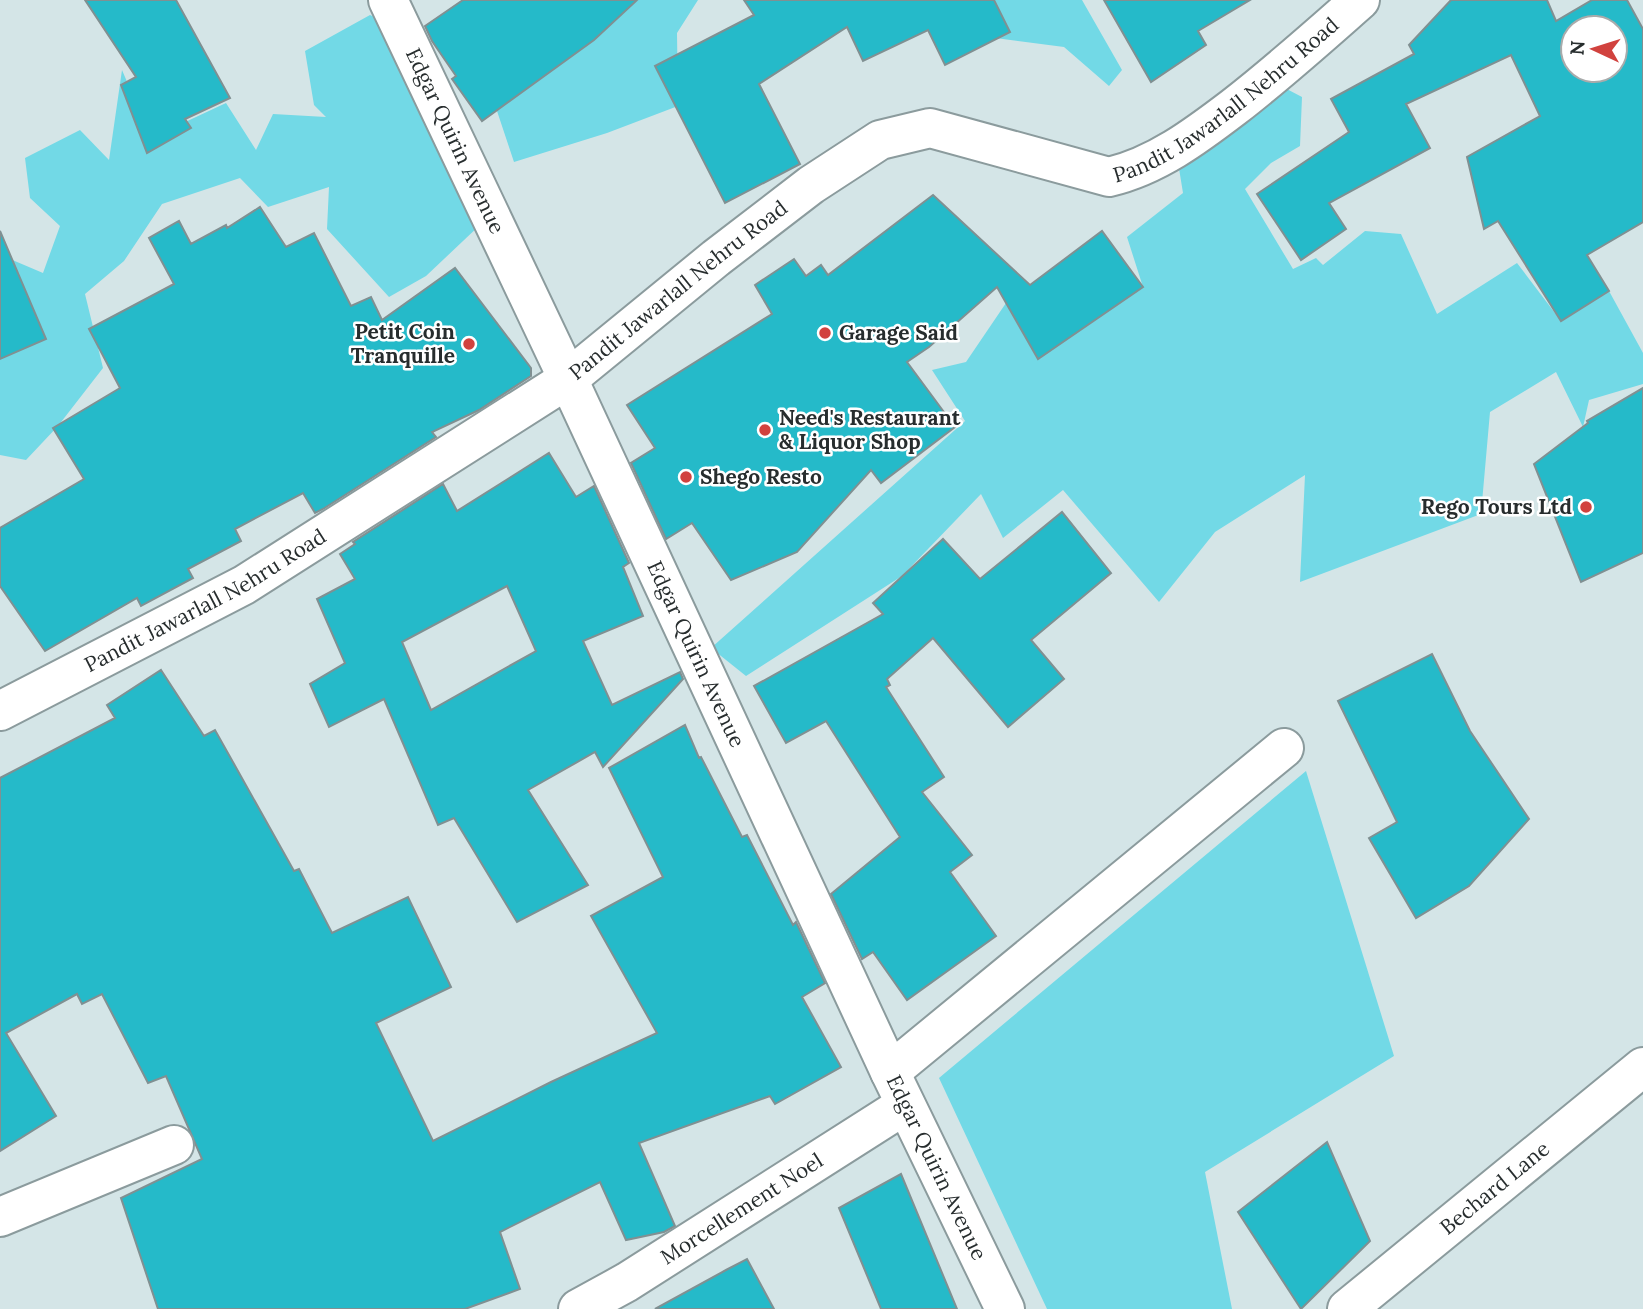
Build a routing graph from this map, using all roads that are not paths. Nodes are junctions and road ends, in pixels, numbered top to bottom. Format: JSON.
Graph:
{"nodes":[{"id":1,"x":388,"y":0,"type":"edge"},
{"id":2,"x":1339,"y":7,"type":"edge"},
{"id":3,"x":569,"y":379,"type":"junction"},
{"id":4,"x":0,"y":711,"type":"edge"},
{"id":5,"x":1284,"y":748,"type":"dead end"},
{"id":6,"x":1643,"y":1068,"type":"edge"},
{"id":7,"x":897,"y":1088,"type":"junction"},
{"id":8,"x":174,"y":1145,"type":"dead end"},
{"id":9,"x":0,"y":1217,"type":"edge"},
{"id":10,"x":578,"y":1309,"type":"edge"},
{"id":11,"x":1005,"y":1309,"type":"edge"},
{"id":12,"x":1347,"y":1309,"type":"edge"}],
"edges":[{"from":1,"to":3,"type":"street","name":"Edgar Quirin Avenue"},
{"from":2,"to":3,"type":"street","name":"Pandit Jawarlall Nehru Road"},
{"from":3,"to":4,"type":"street","name":"Pandit Jawarlall Nehru Road"},
{"from":3,"to":7,"type":"street","name":"Edgar Quirin Avenue"},
{"from":5,"to":7,"type":"street","name":"Morcellement Noel"},
{"from":6,"to":12,"type":"street","name":"Bechard Lane"},
{"from":7,"to":10,"type":"street","name":"Morcellement Noel"},
{"from":7,"to":11,"type":"street","name":"Edgar Quirin Avenue"},
{"from":8,"to":9,"type":"street"}]}
